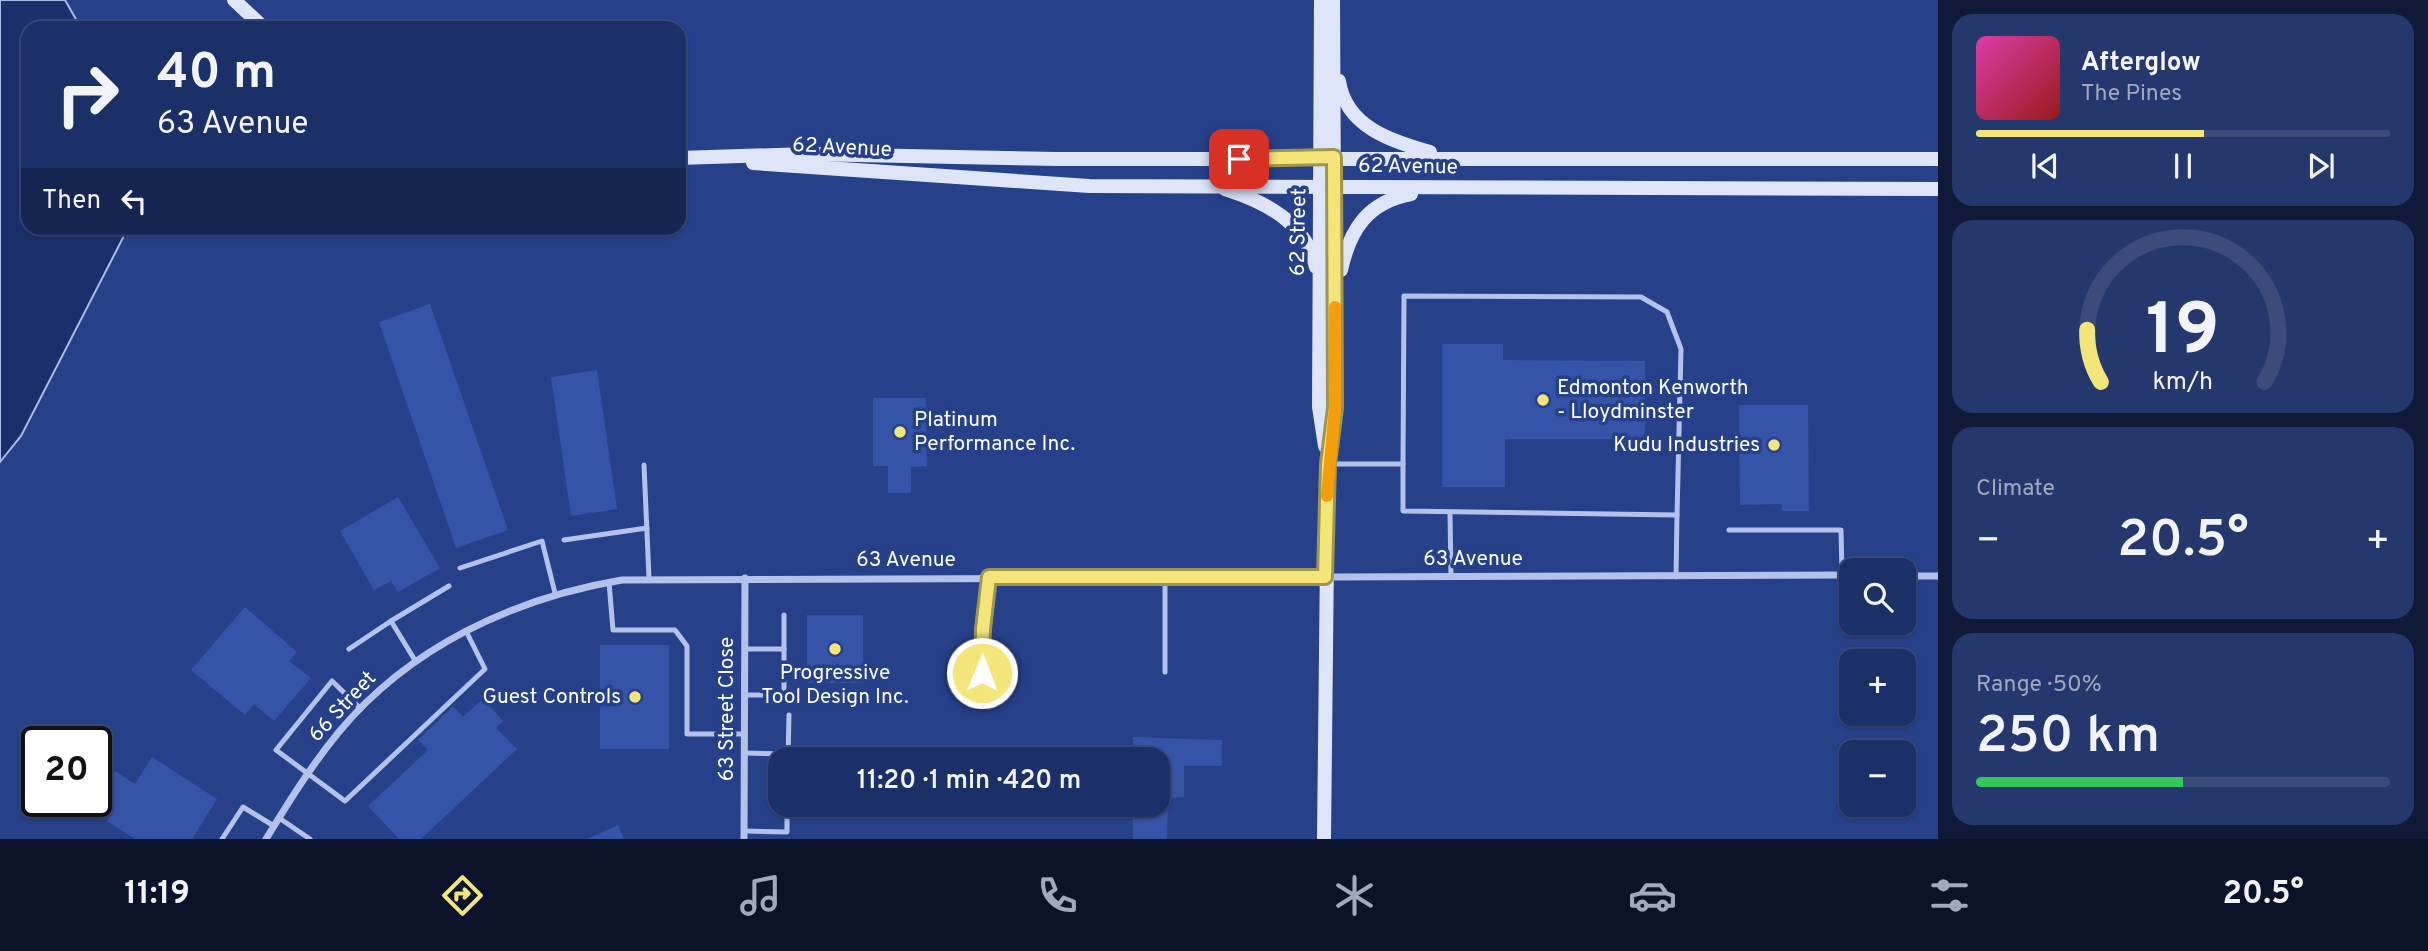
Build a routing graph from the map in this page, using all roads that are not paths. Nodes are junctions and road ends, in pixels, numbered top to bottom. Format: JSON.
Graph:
{"nodes":[{"id":1,"x":234,"y":0,"type":"edge"},
{"id":2,"x":1321,"y":0,"type":"edge"},
{"id":3,"x":1333,"y":0,"type":"edge"},
{"id":4,"x":256,"y":21,"type":"edge"},
{"id":5,"x":1333,"y":41,"type":"junction"},
{"id":6,"x":1328,"y":157,"type":"junction"},
{"id":7,"x":1448,"y":157,"type":"junction"},
{"id":8,"x":686,"y":158,"type":"edge"},
{"id":9,"x":710,"y":159,"type":"junction"},
{"id":10,"x":1938,"y":159,"type":"edge"},
{"id":11,"x":1210,"y":185,"type":"junction"},
{"id":12,"x":1328,"y":186,"type":"junction"},
{"id":13,"x":1443,"y":188,"type":"junction"},
{"id":14,"x":1938,"y":189,"type":"edge"},
{"id":15,"x":1320,"y":284,"type":"junction"},
{"id":16,"x":1335,"y":302,"type":"junction"},
{"id":17,"x":1328,"y":464,"type":"junction"},
{"id":18,"x":1403,"y":464,"type":"junction"},
{"id":19,"x":644,"y":465,"type":"dead end"},
{"id":20,"x":1450,"y":513,"type":"junction"},
{"id":21,"x":1676,"y":515,"type":"junction"},
{"id":22,"x":647,"y":528,"type":"junction"},
{"id":23,"x":1729,"y":530,"type":"dead end"},
{"id":24,"x":564,"y":540,"type":"dead end"},
{"id":25,"x":1842,"y":558,"type":"edge"},
{"id":26,"x":460,"y":568,"type":"dead end"},
{"id":27,"x":1839,"y":575,"type":"edge"},
{"id":28,"x":1916,"y":576,"type":"edge"},
{"id":29,"x":1938,"y":576,"type":"edge"},
{"id":30,"x":989,"y":577,"type":"junction"},
{"id":31,"x":1165,"y":577,"type":"junction"},
{"id":32,"x":1325,"y":577,"type":"junction"},
{"id":33,"x":1451,"y":577,"type":"junction"},
{"id":34,"x":1676,"y":577,"type":"junction"},
{"id":35,"x":649,"y":578,"type":"junction"},
{"id":36,"x":745,"y":578,"type":"junction"},
{"id":37,"x":609,"y":582,"type":"junction"},
{"id":38,"x":449,"y":586,"type":"dead end"},
{"id":39,"x":555,"y":593,"type":"junction"},
{"id":40,"x":784,"y":615,"type":"dead end"},
{"id":41,"x":391,"y":621,"type":"junction"},
{"id":42,"x":469,"y":629,"type":"junction"},
{"id":43,"x":349,"y":649,"type":"dead end"},
{"id":44,"x":745,"y":649,"type":"junction"},
{"id":45,"x":784,"y":649,"type":"junction"},
{"id":46,"x":416,"y":662,"type":"junction"},
{"id":47,"x":1165,"y":672,"type":"dead end"},
{"id":48,"x":982,"y":673,"type":"dead end"},
{"id":49,"x":745,"y":695,"type":"junction"},
{"id":50,"x":361,"y":709,"type":"junction"},
{"id":51,"x":789,"y":715,"type":"dead end"},
{"id":52,"x":745,"y":734,"type":"junction"},
{"id":53,"x":788,"y":747,"type":"edge"},
{"id":54,"x":745,"y":753,"type":"junction"},
{"id":55,"x":768,"y":755,"type":"edge"},
{"id":56,"x":309,"y":774,"type":"junction"},
{"id":57,"x":787,"y":817,"type":"edge"},
{"id":58,"x":279,"y":818,"type":"junction"},
{"id":59,"x":274,"y":826,"type":"junction"},
{"id":60,"x":744,"y":835,"type":"edge"},
{"id":61,"x":222,"y":839,"type":"edge"},
{"id":62,"x":266,"y":839,"type":"edge"},
{"id":63,"x":310,"y":839,"type":"edge"},
{"id":64,"x":1324,"y":839,"type":"edge"}],
"edges":[{"from":1,"to":4,"type":"main road"},
{"from":2,"to":6,"type":"main road","name":"62 Street"},
{"from":3,"to":5,"type":"main road","name":"62 Street"},
{"from":5,"to":6,"type":"main road","name":"62 Street"},
{"from":5,"to":7,"type":"main road"},
{"from":6,"to":7,"type":"main road","name":"62 Avenue"},
{"from":6,"to":9,"type":"main road","name":"62 Avenue"},
{"from":6,"to":12,"type":"main road","name":"62 Street"},
{"from":7,"to":10,"type":"main road","name":"62 Avenue"},
{"from":8,"to":9,"type":"main road","name":"62 Avenue"},
{"from":9,"to":11,"type":"main road","name":"62 Avenue"},
{"from":11,"to":12,"type":"main road","name":"62 Avenue"},
{"from":11,"to":15,"type":"main road"},
{"from":12,"to":13,"type":"main road","name":"62 Avenue"},
{"from":12,"to":15,"type":"main road","name":"62 Street"},
{"from":12,"to":16,"type":"main road","name":"62 Street"},
{"from":13,"to":14,"type":"main road","name":"62 Avenue"},
{"from":13,"to":16,"type":"main road"},
{"from":15,"to":17,"type":"main road","name":"62 Street"},
{"from":16,"to":17,"type":"main road","name":"62 Street"},
{"from":17,"to":18,"type":"lane"},
{"from":17,"to":32,"type":"main road","name":"62 Street"},
{"from":18,"to":20,"type":"lane"},
{"from":18,"to":21,"type":"lane"},
{"from":19,"to":22,"type":"lane"},
{"from":20,"to":21,"type":"lane"},
{"from":20,"to":33,"type":"lane"},
{"from":21,"to":34,"type":"lane"},
{"from":22,"to":24,"type":"lane"},
{"from":22,"to":35,"type":"lane"},
{"from":23,"to":25,"type":"lane"},
{"from":26,"to":39,"type":"lane"},
{"from":27,"to":34,"type":"street","name":"63 Avenue"},
{"from":28,"to":29,"type":"street"},
{"from":30,"to":31,"type":"street","name":"63 Avenue"},
{"from":30,"to":36,"type":"street","name":"63 Avenue"},
{"from":30,"to":48,"type":"lane"},
{"from":31,"to":32,"type":"street","name":"63 Avenue"},
{"from":31,"to":47,"type":"lane"},
{"from":32,"to":33,"type":"street","name":"63 Avenue"},
{"from":32,"to":64,"type":"main road","name":"62 Street"},
{"from":33,"to":34,"type":"street","name":"63 Avenue"},
{"from":35,"to":36,"type":"street","name":"63 Avenue"},
{"from":35,"to":37,"type":"street","name":"63 Avenue"},
{"from":36,"to":44,"type":"street","name":"63 Street Close"},
{"from":37,"to":39,"type":"street","name":"63 Avenue"},
{"from":37,"to":52,"type":"lane"},
{"from":38,"to":41,"type":"lane"},
{"from":39,"to":42,"type":"street","name":"63 Avenue"},
{"from":40,"to":45,"type":"lane"},
{"from":41,"to":43,"type":"lane"},
{"from":41,"to":46,"type":"lane"},
{"from":42,"to":46,"type":"street","name":"66 Street"},
{"from":42,"to":56,"type":"lane"},
{"from":44,"to":45,"type":"lane"},
{"from":44,"to":49,"type":"street","name":"63 Street Close"},
{"from":45,"to":49,"type":"lane"},
{"from":46,"to":50,"type":"street","name":"66 Street"},
{"from":49,"to":52,"type":"street","name":"63 Street Close"},
{"from":50,"to":56,"type":"street","name":"66 Street"},
{"from":50,"to":56,"type":"lane"},
{"from":51,"to":53,"type":"lane"},
{"from":52,"to":54,"type":"street","name":"63 Street Close"},
{"from":54,"to":55,"type":"lane"},
{"from":54,"to":60,"type":"street","name":"63 Street Close"},
{"from":56,"to":58,"type":"street","name":"66 Street"},
{"from":57,"to":60,"type":"lane"},
{"from":58,"to":59,"type":"street","name":"66 Street"},
{"from":58,"to":63,"type":"lane"},
{"from":59,"to":61,"type":"lane"},
{"from":59,"to":62,"type":"street","name":"66 Street"}]}
